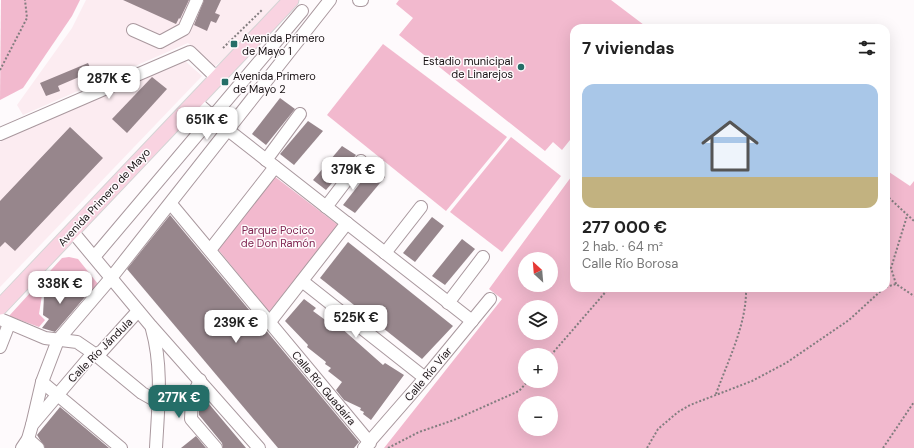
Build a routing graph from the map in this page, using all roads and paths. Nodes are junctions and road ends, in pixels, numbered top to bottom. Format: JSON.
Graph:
{"nodes":[{"id":1,"x":25,"y":0,"type":"edge"},
{"id":2,"x":197,"y":0,"type":"edge"},
{"id":3,"x":291,"y":0,"type":"edge"},
{"id":4,"x":330,"y":0,"type":"edge"},
{"id":5,"x":268,"y":5,"type":"dead end"},
{"id":6,"x":302,"y":11,"type":"junction"},
{"id":7,"x":314,"y":21,"type":"junction"},
{"id":8,"x":133,"y":30,"type":"dead end"},
{"id":9,"x":223,"y":48,"type":"dead end"},
{"id":10,"x":0,"y":70,"type":"edge"},
{"id":11,"x":217,"y":78,"type":"junction"},
{"id":12,"x":194,"y":101,"type":"junction"},
{"id":13,"x":300,"y":114,"type":"dead end"},
{"id":14,"x":212,"y":116,"type":"junction"},
{"id":15,"x":228,"y":130,"type":"junction"},
{"id":16,"x":0,"y":134,"type":"edge"},
{"id":17,"x":361,"y":161,"type":"dead end"},
{"id":18,"x":270,"y":163,"type":"junction"},
{"id":19,"x":890,"y":199,"type":"edge"},
{"id":20,"x":171,"y":204,"type":"junction"},
{"id":21,"x":326,"y":207,"type":"junction"},
{"id":22,"x":421,"y":207,"type":"dead end"},
{"id":23,"x":907,"y":216,"type":"junction"},
{"id":24,"x":914,"y":222,"type":"edge"},
{"id":25,"x":347,"y":223,"type":"junction"},
{"id":26,"x":72,"y":231,"type":"junction"},
{"id":27,"x":210,"y":250,"type":"junction"},
{"id":28,"x":385,"y":253,"type":"junction"},
{"id":29,"x":94,"y":257,"type":"junction"},
{"id":30,"x":483,"y":257,"type":"dead end"},
{"id":31,"x":111,"y":278,"type":"junction"},
{"id":32,"x":302,"y":281,"type":"junction"},
{"id":33,"x":896,"y":284,"type":"junction"},
{"id":34,"x":890,"y":286,"type":"edge"},
{"id":35,"x":606,"y":292,"type":"edge"},
{"id":36,"x":746,"y":292,"type":"edge"},
{"id":37,"x":880,"y":292,"type":"edge"},
{"id":38,"x":914,"y":296,"type":"edge"},
{"id":39,"x":490,"y":299,"type":"dead end"},
{"id":40,"x":448,"y":303,"type":"junction"},
{"id":41,"x":0,"y":307,"type":"edge"},
{"id":42,"x":138,"y":311,"type":"junction"},
{"id":43,"x":5,"y":321,"type":"edge"},
{"id":44,"x":269,"y":322,"type":"junction"},
{"id":45,"x":472,"y":322,"type":"junction"},
{"id":46,"x":151,"y":326,"type":"junction"},
{"id":47,"x":58,"y":340,"type":"junction"},
{"id":48,"x":0,"y":347,"type":"edge"},
{"id":49,"x":557,"y":348,"type":"edge"},
{"id":50,"x":96,"y":354,"type":"junction"},
{"id":51,"x":180,"y":358,"type":"junction"},
{"id":52,"x":159,"y":370,"type":"junction"},
{"id":53,"x":425,"y":378,"type":"junction"},
{"id":54,"x":200,"y":380,"type":"junction"},
{"id":55,"x":42,"y":382,"type":"junction"},
{"id":56,"x":522,"y":388,"type":"edge"},
{"id":57,"x":57,"y":395,"type":"junction"},
{"id":58,"x":716,"y":395,"type":"junction"},
{"id":59,"x":158,"y":402,"type":"junction"},
{"id":60,"x":914,"y":402,"type":"edge"},
{"id":61,"x":32,"y":425,"type":"junction"},
{"id":62,"x":25,"y":443,"type":"edge"},
{"id":63,"x":367,"y":445,"type":"edge"},
{"id":64,"x":38,"y":448,"type":"edge"},
{"id":65,"x":121,"y":448,"type":"edge"},
{"id":66,"x":156,"y":448,"type":"edge"},
{"id":67,"x":216,"y":448,"type":"edge"},
{"id":68,"x":259,"y":448,"type":"edge"},
{"id":69,"x":388,"y":448,"type":"edge"},
{"id":70,"x":647,"y":448,"type":"edge"},
{"id":71,"x":884,"y":448,"type":"edge"}],
"edges":[{"from":1,"to":10,"type":"path"},
{"from":2,"to":8,"type":"street"},
{"from":3,"to":6,"type":"street"},
{"from":3,"to":11,"type":"main road","name":"Avenida Primero de Mayo"},
{"from":4,"to":7,"type":"street"},
{"from":5,"to":9,"type":"path"},
{"from":6,"to":7,"type":"street"},
{"from":6,"to":14,"type":"street"},
{"from":7,"to":15,"type":"street"},
{"from":11,"to":12,"type":"main road","name":"Avenida Primero de Mayo"},
{"from":11,"to":16,"type":"street"},
{"from":12,"to":14,"type":"street"},
{"from":12,"to":26,"type":"main road","name":"Avenida Primero de Mayo"},
{"from":13,"to":18,"type":"street"},
{"from":14,"to":15,"type":"street"},
{"from":14,"to":29,"type":"street"},
{"from":15,"to":18,"type":"street"},
{"from":15,"to":20,"type":"street"},
{"from":17,"to":21,"type":"street"},
{"from":18,"to":21,"type":"street"},
{"from":18,"to":27,"type":"street"},
{"from":19,"to":23,"type":"path"},
{"from":20,"to":27,"type":"street","name":"Calle Río Guadaira"},
{"from":20,"to":31,"type":"street"},
{"from":21,"to":25,"type":"street"},
{"from":22,"to":28,"type":"street"},
{"from":23,"to":24,"type":"path"},
{"from":23,"to":33,"type":"path"},
{"from":25,"to":28,"type":"street"},
{"from":25,"to":32,"type":"street"},
{"from":26,"to":29,"type":"street"},
{"from":26,"to":41,"type":"main road","name":"Avenida Primero de Mayo"},
{"from":27,"to":44,"type":"street","name":"Calle Río Guadaira"},
{"from":28,"to":40,"type":"street"},
{"from":29,"to":31,"type":"street"},
{"from":30,"to":40,"type":"street"},
{"from":31,"to":42,"type":"street"},
{"from":31,"to":47,"type":"street"},
{"from":32,"to":44,"type":"street"},
{"from":32,"to":53,"type":"street"},
{"from":33,"to":34,"type":"path"},
{"from":33,"to":38,"type":"path"},
{"from":35,"to":49,"type":"path"},
{"from":36,"to":58,"type":"path"},
{"from":37,"to":58,"type":"path"},
{"from":39,"to":45,"type":"street","name":"Calle Río Viar"},
{"from":40,"to":45,"type":"street"},
{"from":42,"to":46,"type":"street"},
{"from":42,"to":50,"type":"street","name":"Calle Río Jándula"},
{"from":43,"to":47,"type":"street"},
{"from":43,"to":48,"type":"street"},
{"from":44,"to":63,"type":"street","name":"Calle Río Guadaira"},
{"from":45,"to":53,"type":"street","name":"Calle Río Viar"},
{"from":46,"to":51,"type":"street"},
{"from":46,"to":52,"type":"street"},
{"from":47,"to":50,"type":"street"},
{"from":47,"to":55,"type":"street"},
{"from":50,"to":57,"type":"street","name":"Calle Río Jándula"},
{"from":50,"to":59,"type":"street"},
{"from":51,"to":52,"type":"street"},
{"from":51,"to":54,"type":"street"},
{"from":52,"to":59,"type":"street"},
{"from":53,"to":63,"type":"street","name":"Calle Río Viar"},
{"from":54,"to":67,"type":"street"},
{"from":54,"to":68,"type":"street"},
{"from":55,"to":57,"type":"street"},
{"from":55,"to":61,"type":"street"},
{"from":56,"to":69,"type":"path"},
{"from":57,"to":61,"type":"street","name":"Calle Río Jándula"},
{"from":57,"to":65,"type":"street"},
{"from":58,"to":70,"type":"path"},
{"from":59,"to":66,"type":"street"},
{"from":60,"to":71,"type":"path"},
{"from":61,"to":62,"type":"street","name":"Calle Río Jándula"},
{"from":62,"to":64,"type":"street"}]}
